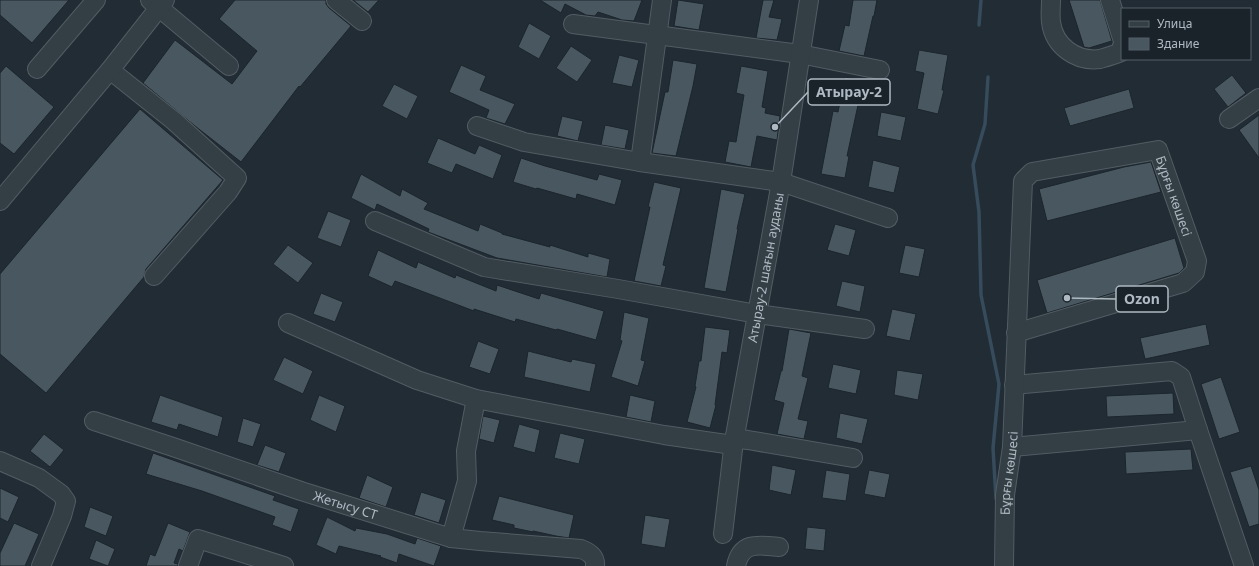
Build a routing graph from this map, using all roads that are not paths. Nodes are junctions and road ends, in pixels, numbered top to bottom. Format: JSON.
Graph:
{"nodes":[{"id":1,"x":96,"y":0,"type":"edge"},
{"id":2,"x":336,"y":0,"type":"edge"},
{"id":3,"x":662,"y":0,"type":"edge"},
{"id":4,"x":809,"y":0,"type":"edge"},
{"id":5,"x":1051,"y":0,"type":"edge"},
{"id":6,"x":1110,"y":0,"type":"edge"},
{"id":7,"x":158,"y":3,"type":"edge"},
{"id":8,"x":362,"y":21,"type":"dead end"},
{"id":9,"x":574,"y":24,"type":"dead end"},
{"id":10,"x":1121,"y":35,"type":"edge"},
{"id":11,"x":657,"y":36,"type":"junction"},
{"id":12,"x":1121,"y":52,"type":"edge"},
{"id":13,"x":800,"y":54,"type":"junction"},
{"id":14,"x":229,"y":66,"type":"dead end"},
{"id":15,"x":37,"y":68,"type":"dead end"},
{"id":16,"x":110,"y":70,"type":"junction"},
{"id":17,"x":880,"y":70,"type":"dead end"},
{"id":18,"x":1259,"y":98,"type":"edge"},
{"id":19,"x":1229,"y":119,"type":"dead end"},
{"id":20,"x":477,"y":126,"type":"dead end"},
{"id":21,"x":640,"y":162,"type":"junction"},
{"id":22,"x":6,"y":181,"type":"edge"},
{"id":23,"x":781,"y":182,"type":"junction"},
{"id":24,"x":0,"y":201,"type":"edge"},
{"id":25,"x":888,"y":218,"type":"dead end"},
{"id":26,"x":375,"y":221,"type":"dead end"},
{"id":27,"x":154,"y":276,"type":"dead end"},
{"id":28,"x":757,"y":314,"type":"junction"},
{"id":29,"x":288,"y":323,"type":"dead end"},
{"id":30,"x":865,"y":330,"type":"dead end"},
{"id":31,"x":1016,"y":333,"type":"junction"},
{"id":32,"x":1014,"y":385,"type":"junction"},
{"id":33,"x":476,"y":399,"type":"junction"},
{"id":34,"x":94,"y":421,"type":"dead end"},
{"id":35,"x":1198,"y":430,"type":"junction"},
{"id":36,"x":734,"y":441,"type":"junction"},
{"id":37,"x":1012,"y":447,"type":"junction"},
{"id":38,"x":853,"y":458,"type":"dead end"},
{"id":39,"x":0,"y":460,"type":"edge"},
{"id":40,"x":723,"y":534,"type":"dead end"},
{"id":41,"x":451,"y":538,"type":"junction"},
{"id":42,"x":779,"y":546,"type":"dead end"},
{"id":43,"x":264,"y":563,"type":"edge"},
{"id":44,"x":41,"y":566,"type":"edge"},
{"id":45,"x":188,"y":566,"type":"edge"},
{"id":46,"x":284,"y":566,"type":"edge"},
{"id":47,"x":595,"y":566,"type":"edge"},
{"id":48,"x":736,"y":566,"type":"edge"},
{"id":49,"x":1004,"y":566,"type":"edge"},
{"id":50,"x":1244,"y":566,"type":"edge"}],
"edges":[{"from":1,"to":15,"type":"street"},
{"from":2,"to":8,"type":"street"},
{"from":3,"to":11,"type":"street"},
{"from":4,"to":13,"type":"street","name":"Атырау-2 шағын ауданы"},
{"from":5,"to":12,"type":"street"},
{"from":6,"to":10,"type":"street"},
{"from":7,"to":14,"type":"street"},
{"from":7,"to":16,"type":"street"},
{"from":9,"to":11,"type":"street"},
{"from":11,"to":13,"type":"street"},
{"from":11,"to":21,"type":"street"},
{"from":13,"to":17,"type":"street"},
{"from":13,"to":23,"type":"street","name":"Атырау-2 шағын ауданы"},
{"from":16,"to":22,"type":"street"},
{"from":16,"to":27,"type":"street"},
{"from":18,"to":19,"type":"street"},
{"from":20,"to":21,"type":"street"},
{"from":21,"to":23,"type":"street"},
{"from":22,"to":24,"type":"street"},
{"from":23,"to":25,"type":"street"},
{"from":23,"to":28,"type":"street","name":"Атырау-2 шағын ауданы"},
{"from":26,"to":28,"type":"street"},
{"from":28,"to":30,"type":"street"},
{"from":28,"to":36,"type":"street","name":"Атырау-2 шағын ауданы"},
{"from":29,"to":33,"type":"street"},
{"from":31,"to":31,"type":"street","name":"Бұрғы көшесі"},
{"from":31,"to":32,"type":"street","name":"Бұрғы көшесі"},
{"from":32,"to":35,"type":"street"},
{"from":32,"to":37,"type":"street","name":"Бұрғы көшесі"},
{"from":33,"to":36,"type":"street"},
{"from":33,"to":41,"type":"street"},
{"from":34,"to":41,"type":"street","name":"Жетысу СТ"},
{"from":35,"to":37,"type":"street"},
{"from":35,"to":50,"type":"street"},
{"from":36,"to":38,"type":"street"},
{"from":36,"to":40,"type":"street","name":"Атырау-2 шағын ауданы"},
{"from":37,"to":49,"type":"street","name":"Бұрғы көшесі"},
{"from":39,"to":44,"type":"street"},
{"from":41,"to":47,"type":"street","name":"Жетысу СТ"},
{"from":42,"to":48,"type":"street"},
{"from":43,"to":45,"type":"street"},
{"from":43,"to":46,"type":"street"}]}
